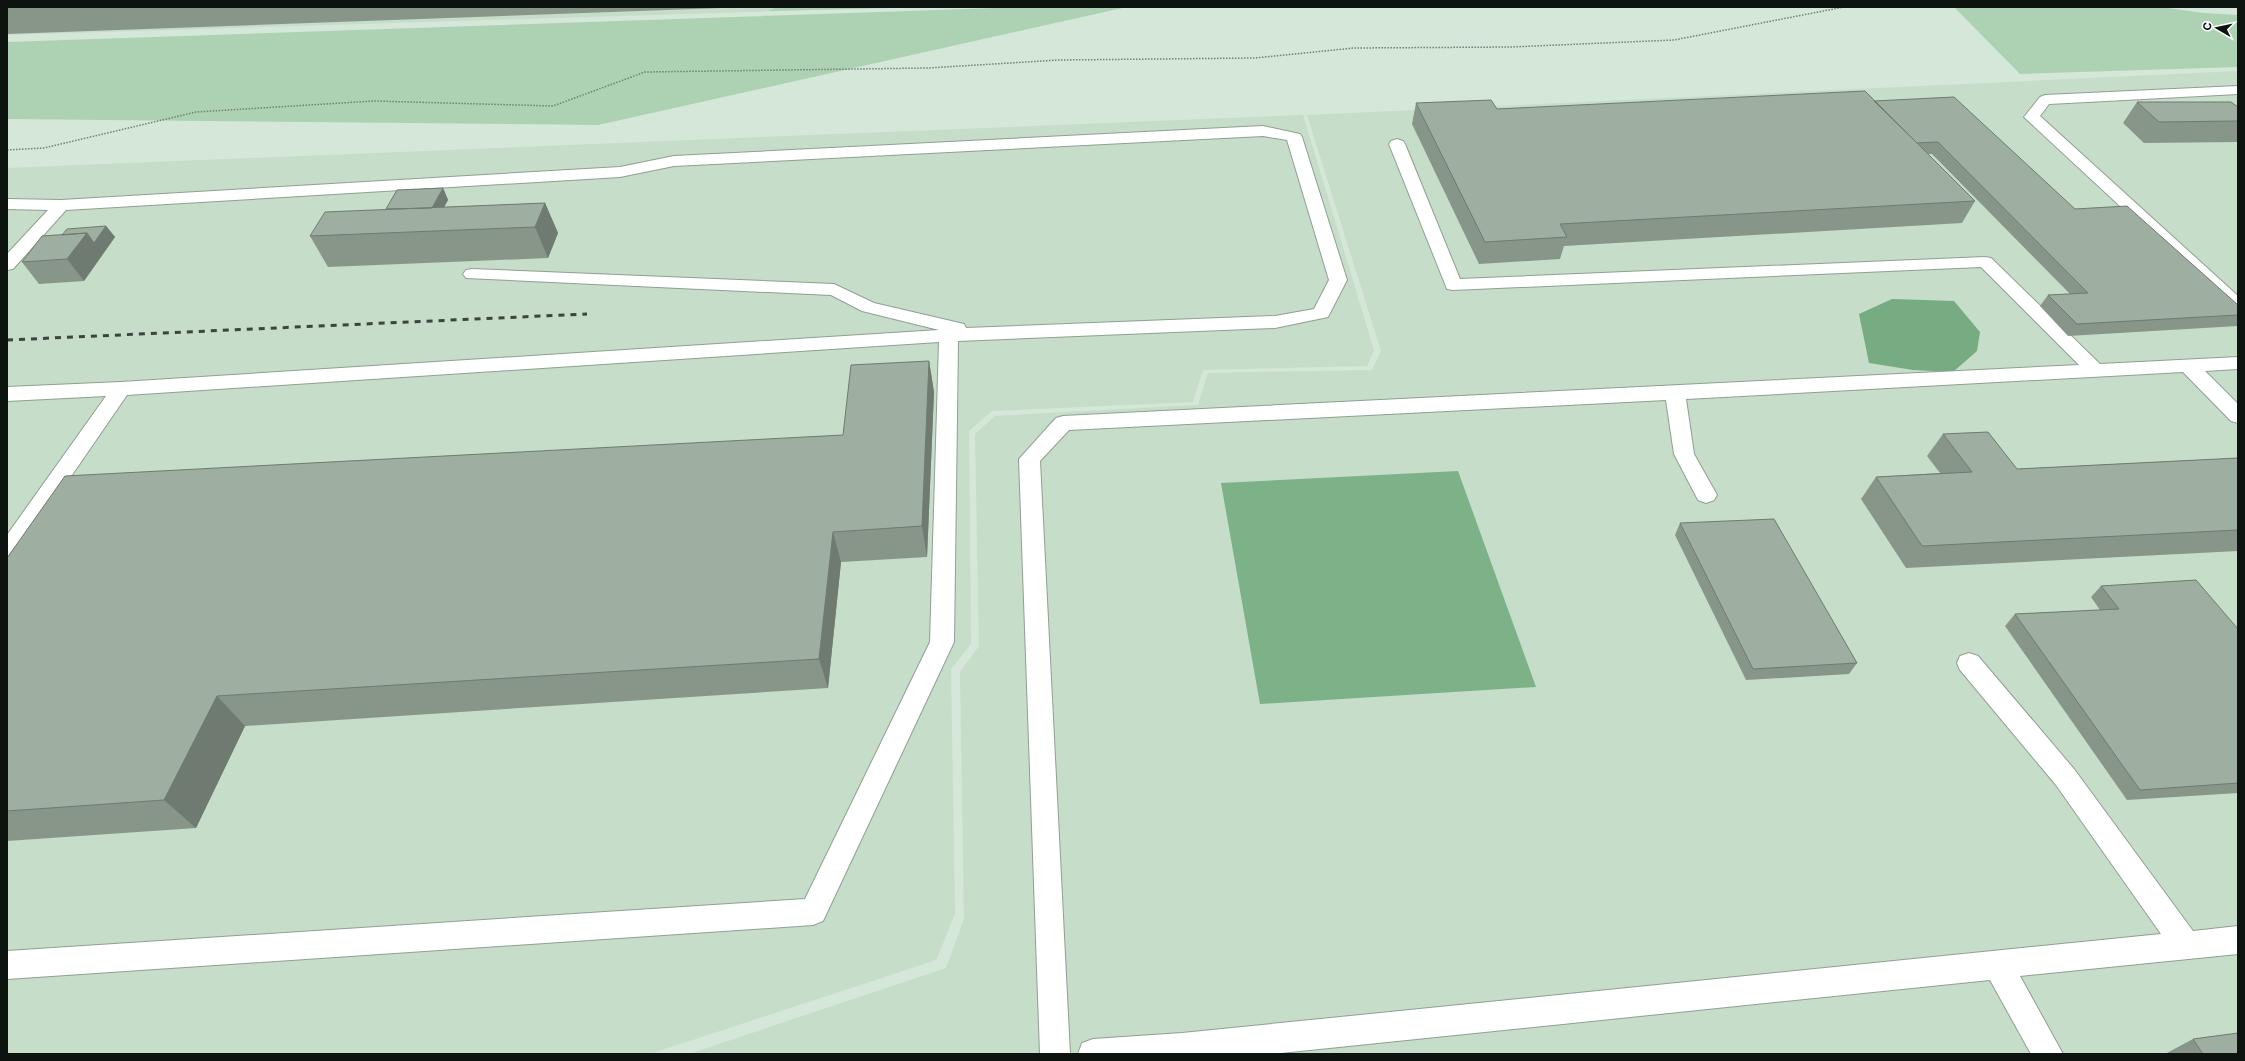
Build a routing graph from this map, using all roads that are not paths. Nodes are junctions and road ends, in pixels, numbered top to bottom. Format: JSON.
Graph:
{"nodes":[{"id":1,"x":2238,"y":90,"type":"edge"},
{"id":2,"x":1397,"y":144,"type":"dead end"},
{"id":3,"x":7,"y":204,"type":"edge"},
{"id":4,"x":61,"y":205,"type":"junction"},
{"id":5,"x":7,"y":265,"type":"edge"},
{"id":6,"x":472,"y":274,"type":"dead end"},
{"id":7,"x":2238,"y":306,"type":"edge"},
{"id":8,"x":984,"y":334,"type":"junction"},
{"id":9,"x":949,"y":335,"type":"junction"},
{"id":10,"x":2238,"y":363,"type":"edge"},
{"id":11,"x":2188,"y":366,"type":"junction"},
{"id":12,"x":2096,"y":370,"type":"junction"},
{"id":13,"x":121,"y":389,"type":"junction"},
{"id":14,"x":1674,"y":393,"type":"junction"},
{"id":15,"x":7,"y":394,"type":"edge"},
{"id":16,"x":2238,"y":416,"type":"edge"},
{"id":17,"x":1706,"y":495,"type":"dead end"},
{"id":18,"x":7,"y":552,"type":"edge"},
{"id":19,"x":1968,"y":663,"type":"dead end"},
{"id":20,"x":2238,"y":940,"type":"edge"},
{"id":21,"x":2186,"y":945,"type":"junction"},
{"id":22,"x":1997,"y":964,"type":"junction"},
{"id":23,"x":7,"y":965,"type":"edge"},
{"id":24,"x":1182,"y":1051,"type":"edge"},
{"id":25,"x":1055,"y":1054,"type":"edge"},
{"id":26,"x":1093,"y":1054,"type":"edge"},
{"id":27,"x":2048,"y":1054,"type":"edge"}],
"edges":[{"from":1,"to":7,"type":"lane"},
{"from":2,"to":12,"type":"lane"},
{"from":3,"to":4,"type":"lane"},
{"from":4,"to":5,"type":"lane"},
{"from":4,"to":8,"type":"lane"},
{"from":6,"to":8,"type":"lane"},
{"from":8,"to":9,"type":"lane"},
{"from":9,"to":13,"type":"lane"},
{"from":9,"to":23,"type":"lane"},
{"from":10,"to":11,"type":"lane"},
{"from":11,"to":12,"type":"lane"},
{"from":11,"to":16,"type":"lane"},
{"from":12,"to":14,"type":"lane"},
{"from":13,"to":15,"type":"lane"},
{"from":13,"to":18,"type":"lane"},
{"from":14,"to":17,"type":"lane"},
{"from":14,"to":25,"type":"lane"},
{"from":19,"to":21,"type":"lane"},
{"from":20,"to":21,"type":"lane"},
{"from":21,"to":22,"type":"lane"},
{"from":22,"to":24,"type":"lane"},
{"from":22,"to":27,"type":"lane"},
{"from":24,"to":26,"type":"lane"}]}
